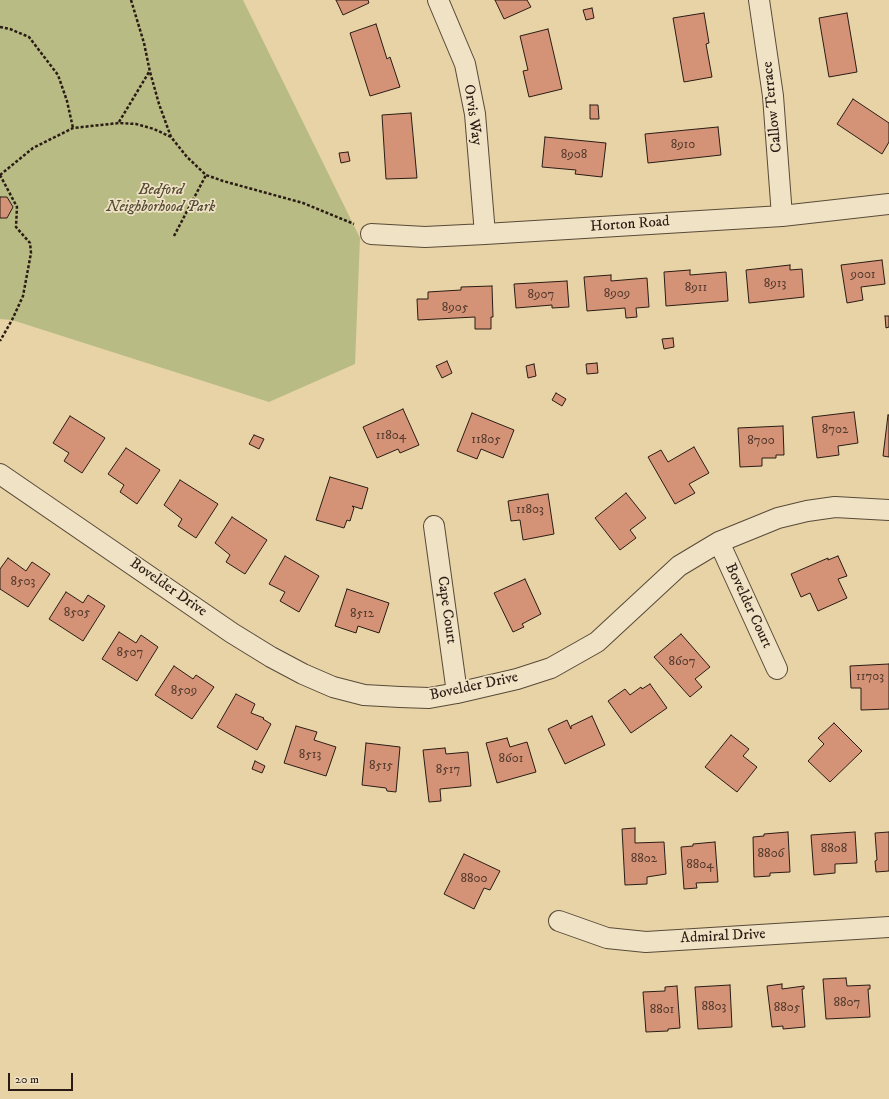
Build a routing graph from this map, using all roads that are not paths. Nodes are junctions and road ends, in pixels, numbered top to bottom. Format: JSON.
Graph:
{"nodes":[{"id":1,"x":438,"y":0,"type":"edge"},
{"id":2,"x":759,"y":0,"type":"edge"},
{"id":3,"x":889,"y":204,"type":"edge"},
{"id":4,"x":782,"y":216,"type":"junction"},
{"id":5,"x":371,"y":234,"type":"road end"},
{"id":6,"x":485,"y":234,"type":"junction"},
{"id":7,"x":0,"y":474,"type":"edge"},
{"id":8,"x":889,"y":510,"type":"edge"},
{"id":9,"x":434,"y":526,"type":"dead end"},
{"id":10,"x":719,"y":542,"type":"junction"},
{"id":11,"x":777,"y":669,"type":"dead end"},
{"id":12,"x":457,"y":693,"type":"junction"},
{"id":13,"x":559,"y":921,"type":"dead end"},
{"id":14,"x":889,"y":927,"type":"edge"}],
"edges":[{"from":1,"to":6,"type":"street","name":"Orvis Way"},
{"from":2,"to":4,"type":"street","name":"Callow Terrace"},
{"from":3,"to":4,"type":"street","name":"Horton Road"},
{"from":4,"to":6,"type":"street","name":"Horton Road"},
{"from":5,"to":6,"type":"street","name":"Horton Road"},
{"from":7,"to":12,"type":"street","name":"Bovelder Drive"},
{"from":8,"to":10,"type":"street","name":"Bovelder Drive"},
{"from":9,"to":12,"type":"street","name":"Cape Court"},
{"from":10,"to":11,"type":"street","name":"Bovelder Court"},
{"from":10,"to":12,"type":"street","name":"Bovelder Drive"},
{"from":13,"to":14,"type":"street","name":"Admiral Drive"}]}
